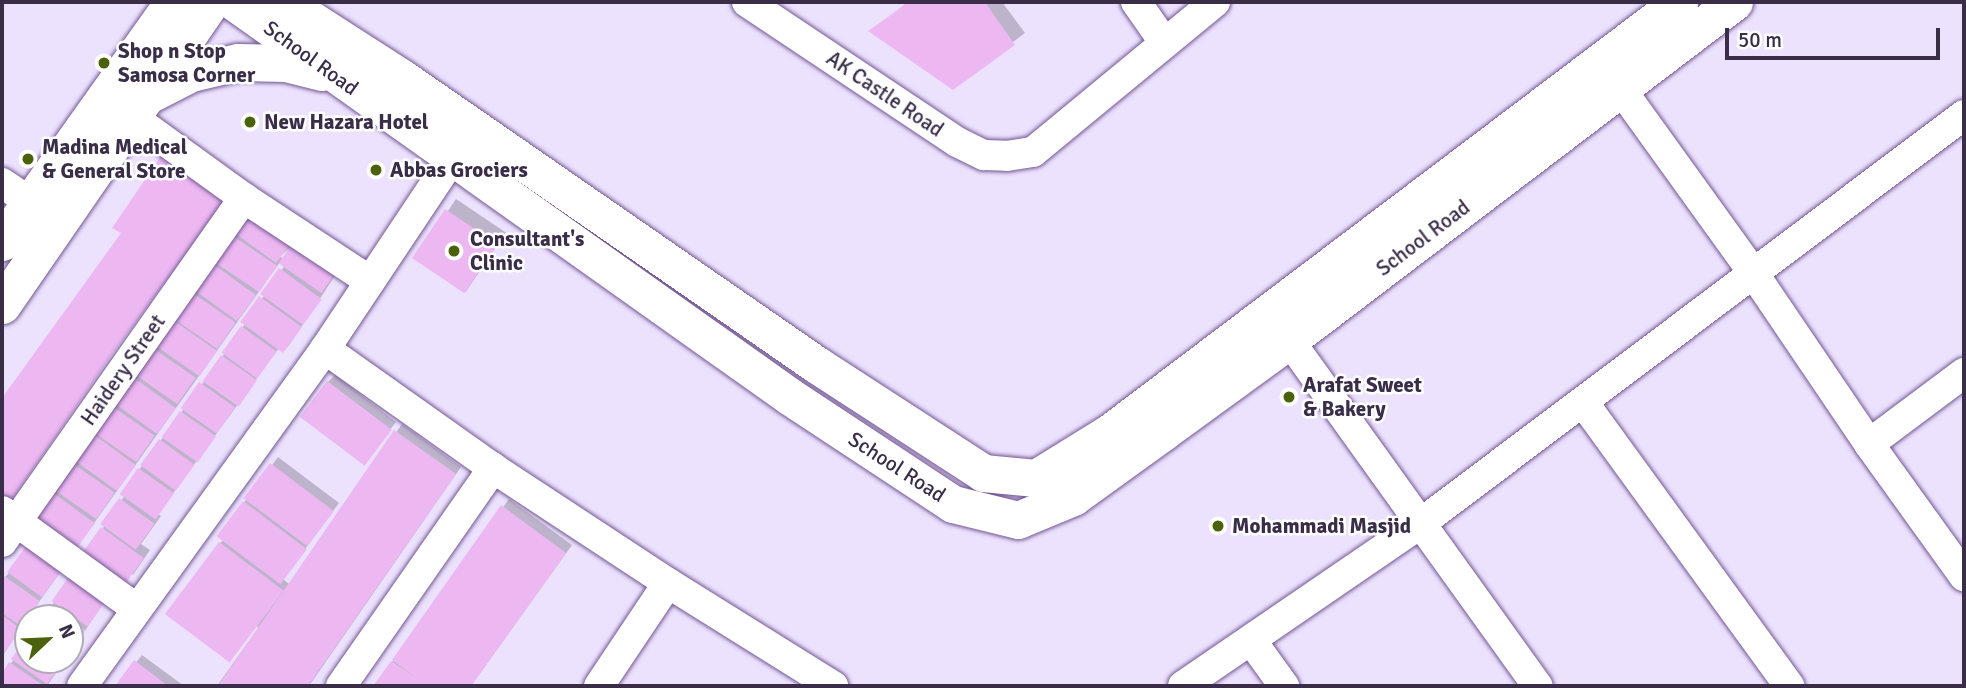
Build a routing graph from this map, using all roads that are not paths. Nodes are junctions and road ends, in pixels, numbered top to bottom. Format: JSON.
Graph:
{"nodes":[{"id":1,"x":173,"y":2,"type":"edge"},
{"id":2,"x":211,"y":2,"type":"edge"},
{"id":3,"x":233,"y":2,"type":"edge"},
{"id":4,"x":284,"y":2,"type":"edge"},
{"id":5,"x":747,"y":2,"type":"edge"},
{"id":6,"x":1136,"y":2,"type":"edge"},
{"id":7,"x":1214,"y":2,"type":"edge"},
{"id":8,"x":1679,"y":2,"type":"edge"},
{"id":9,"x":1734,"y":2,"type":"edge"},
{"id":10,"x":1164,"y":41,"type":"junction"},
{"id":11,"x":333,"y":75,"type":"junction"},
{"id":12,"x":402,"y":78,"type":"junction"},
{"id":13,"x":1620,"y":88,"type":"junction"},
{"id":14,"x":139,"y":106,"type":"junction"},
{"id":15,"x":380,"y":109,"type":"junction"},
{"id":16,"x":1964,"y":115,"type":"edge"},
{"id":17,"x":453,"y":157,"type":"junction"},
{"id":18,"x":16,"y":193,"type":"edge"},
{"id":19,"x":244,"y":198,"type":"junction"},
{"id":20,"x":2,"y":242,"type":"edge"},
{"id":21,"x":1755,"y":274,"type":"junction"},
{"id":22,"x":370,"y":281,"type":"junction"},
{"id":23,"x":2,"y":305,"type":"edge"},
{"id":24,"x":1289,"y":340,"type":"junction"},
{"id":25,"x":325,"y":349,"type":"junction"},
{"id":26,"x":1964,"y":373,"type":"edge"},
{"id":27,"x":1583,"y":402,"type":"junction"},
{"id":28,"x":1153,"y":419,"type":"junction"},
{"id":29,"x":1869,"y":444,"type":"junction"},
{"id":30,"x":493,"y":468,"type":"junction"},
{"id":31,"x":1421,"y":523,"type":"junction"},
{"id":32,"x":7,"y":525,"type":"edge"},
{"id":33,"x":1964,"y":576,"type":"edge"},
{"id":34,"x":668,"y":583,"type":"junction"},
{"id":35,"x":137,"y":608,"type":"junction"},
{"id":36,"x":1251,"y":640,"type":"junction"},
{"id":37,"x":82,"y":686,"type":"edge"},
{"id":38,"x":341,"y":686,"type":"edge"},
{"id":39,"x":599,"y":686,"type":"edge"},
{"id":40,"x":833,"y":686,"type":"edge"},
{"id":41,"x":1183,"y":686,"type":"edge"},
{"id":42,"x":1284,"y":686,"type":"edge"},
{"id":43,"x":1538,"y":686,"type":"edge"},
{"id":44,"x":1788,"y":686,"type":"edge"}],
"edges":[{"from":1,"to":18,"type":"street"},
{"from":2,"to":14,"type":"street"},
{"from":3,"to":11,"type":"street","name":"School Road"},
{"from":4,"to":12,"type":"street","name":"School Road"},
{"from":5,"to":10,"type":"street","name":"AK Castle Road"},
{"from":6,"to":10,"type":"street"},
{"from":7,"to":10,"type":"street"},
{"from":8,"to":28,"type":"street","name":"School Road"},
{"from":9,"to":13,"type":"street","name":"School Road"},
{"from":11,"to":14,"type":"street"},
{"from":11,"to":15,"type":"street","name":"School Road"},
{"from":12,"to":15,"type":"street"},
{"from":12,"to":28,"type":"street","name":"School Road"},
{"from":13,"to":21,"type":"street"},
{"from":13,"to":24,"type":"street","name":"School Road"},
{"from":14,"to":19,"type":"street"},
{"from":14,"to":23,"type":"street"},
{"from":15,"to":17,"type":"street","name":"School Road"},
{"from":16,"to":21,"type":"street"},
{"from":17,"to":22,"type":"street"},
{"from":17,"to":28,"type":"street","name":"School Road"},
{"from":18,"to":20,"type":"street"},
{"from":19,"to":22,"type":"street"},
{"from":19,"to":32,"type":"street","name":"Haidery Street"},
{"from":21,"to":27,"type":"street"},
{"from":21,"to":29,"type":"street"},
{"from":22,"to":25,"type":"street"},
{"from":24,"to":28,"type":"street","name":"School Road"},
{"from":24,"to":31,"type":"street"},
{"from":25,"to":30,"type":"street"},
{"from":25,"to":35,"type":"street"},
{"from":26,"to":29,"type":"street"},
{"from":27,"to":31,"type":"street"},
{"from":27,"to":44,"type":"street"},
{"from":29,"to":33,"type":"street"},
{"from":30,"to":34,"type":"street"},
{"from":30,"to":38,"type":"street"},
{"from":31,"to":36,"type":"street"},
{"from":31,"to":43,"type":"street"},
{"from":32,"to":35,"type":"street"},
{"from":34,"to":39,"type":"street"},
{"from":34,"to":40,"type":"street"},
{"from":35,"to":37,"type":"street"},
{"from":36,"to":41,"type":"street"},
{"from":36,"to":42,"type":"street"}]}
